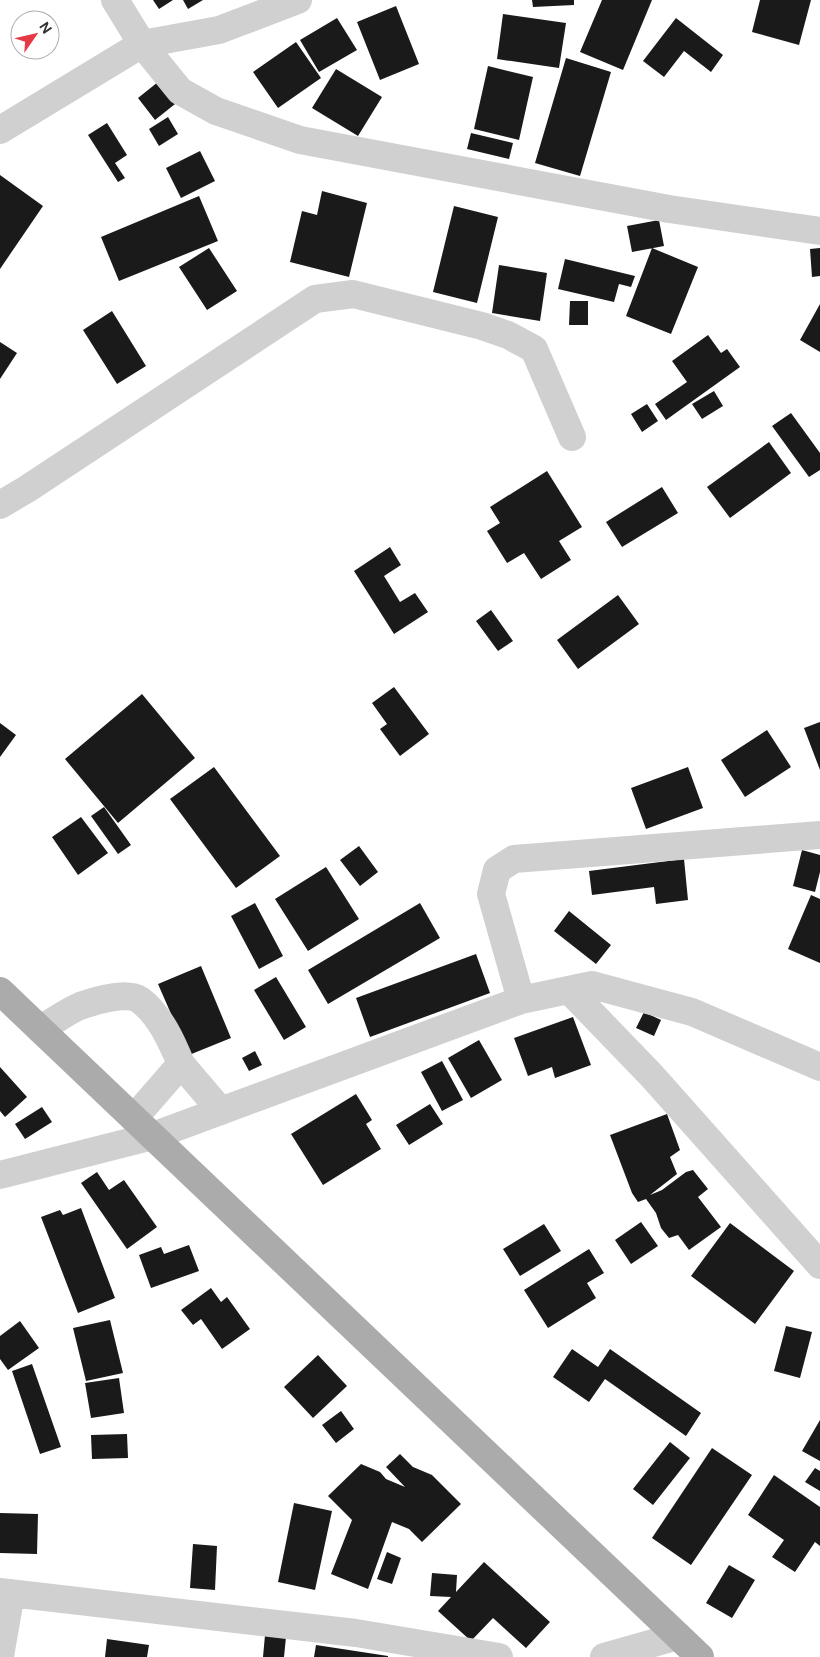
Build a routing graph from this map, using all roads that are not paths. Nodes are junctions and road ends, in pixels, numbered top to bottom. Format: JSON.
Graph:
{"nodes":[{"id":1,"x":115,"y":0,"type":"edge"},
{"id":2,"x":298,"y":0,"type":"edge"},
{"id":3,"x":142,"y":44,"type":"junction"},
{"id":4,"x":0,"y":130,"type":"edge"},
{"id":5,"x":820,"y":231,"type":"edge"},
{"id":6,"x":572,"y":437,"type":"dead end"},
{"id":7,"x":0,"y":505,"type":"edge"},
{"id":8,"x":820,"y":835,"type":"edge"},
{"id":9,"x":569,"y":990,"type":"junction"},
{"id":10,"x":0,"y":991,"type":"edge"},
{"id":11,"x":521,"y":1000,"type":"junction"},
{"id":12,"x":40,"y":1029,"type":"junction"},
{"id":13,"x":181,"y":1064,"type":"junction"},
{"id":14,"x":820,"y":1067,"type":"edge"},
{"id":15,"x":221,"y":1111,"type":"junction"},
{"id":16,"x":144,"y":1127,"type":"junction"},
{"id":17,"x":0,"y":1175,"type":"edge"},
{"id":18,"x":820,"y":1265,"type":"edge"},
{"id":19,"x":6,"y":1592,"type":"edge"},
{"id":20,"x":678,"y":1636,"type":"junction"},
{"id":21,"x":0,"y":1656,"type":"edge"},
{"id":22,"x":499,"y":1657,"type":"edge"},
{"id":23,"x":604,"y":1657,"type":"edge"},
{"id":24,"x":700,"y":1657,"type":"edge"}],
"edges":[{"from":1,"to":3,"type":"street"},
{"from":2,"to":3,"type":"street"},
{"from":3,"to":4,"type":"street"},
{"from":3,"to":5,"type":"street"},
{"from":6,"to":7,"type":"street"},
{"from":8,"to":11,"type":"street"},
{"from":9,"to":11,"type":"street"},
{"from":9,"to":14,"type":"street"},
{"from":9,"to":18,"type":"street"},
{"from":10,"to":12,"type":"main road"},
{"from":11,"to":15,"type":"street"},
{"from":12,"to":13,"type":"street"},
{"from":12,"to":16,"type":"main road"},
{"from":13,"to":15,"type":"street"},
{"from":13,"to":16,"type":"street"},
{"from":15,"to":16,"type":"street"},
{"from":16,"to":17,"type":"street"},
{"from":16,"to":20,"type":"main road"},
{"from":19,"to":21,"type":"street"},
{"from":19,"to":22,"type":"street"},
{"from":20,"to":23,"type":"street"},
{"from":20,"to":24,"type":"main road"}]}
